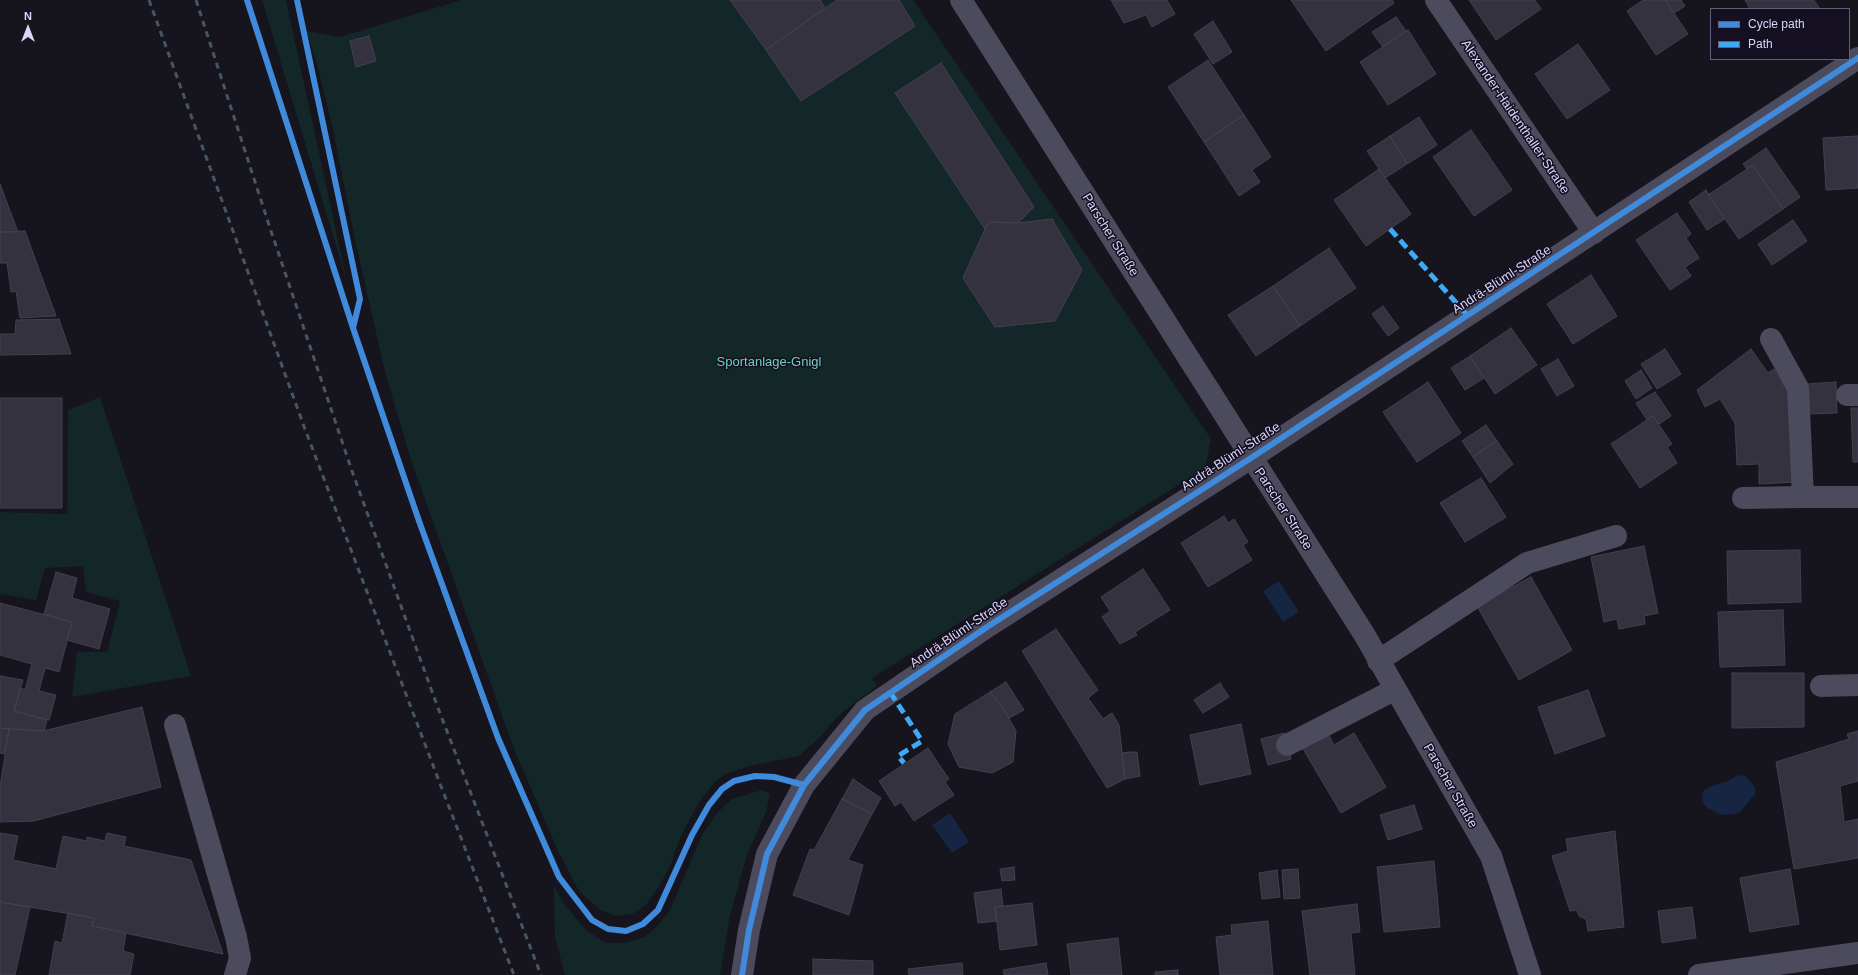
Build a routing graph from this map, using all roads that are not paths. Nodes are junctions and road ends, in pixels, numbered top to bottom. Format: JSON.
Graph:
{"nodes":[{"id":1,"x":961,"y":0,"type":"edge"},
{"id":2,"x":1436,"y":0,"type":"edge"},
{"id":3,"x":1858,"y":58,"type":"edge"},
{"id":4,"x":1594,"y":233,"type":"junction"},
{"id":5,"x":1771,"y":339,"type":"dead end"},
{"id":6,"x":1251,"y":458,"type":"junction"},
{"id":7,"x":1803,"y":497,"type":"junction"},
{"id":8,"x":1858,"y":497,"type":"edge"},
{"id":9,"x":1743,"y":498,"type":"dead end"},
{"id":10,"x":1616,"y":536,"type":"dead end"},
{"id":11,"x":1378,"y":661,"type":"junction"},
{"id":12,"x":1858,"y":685,"type":"edge"},
{"id":13,"x":1821,"y":686,"type":"dead end"},
{"id":14,"x":1394,"y":690,"type":"junction"},
{"id":15,"x":175,"y":725,"type":"dead end"},
{"id":16,"x":1287,"y":745,"type":"dead end"},
{"id":17,"x":1858,"y":953,"type":"edge"},
{"id":18,"x":235,"y":975,"type":"edge"},
{"id":19,"x":742,"y":975,"type":"edge"},
{"id":20,"x":1530,"y":975,"type":"edge"},
{"id":21,"x":1699,"y":975,"type":"edge"}],
"edges":[{"from":1,"to":6,"type":"street","name":"Parscher Straße"},
{"from":2,"to":4,"type":"street","name":"Alexander-Haidenthaller-Straße"},
{"from":3,"to":4,"type":"street","name":"Andrä-Blüml-Straße"},
{"from":4,"to":6,"type":"street","name":"Andrä-Blüml-Straße"},
{"from":5,"to":7,"type":"street"},
{"from":6,"to":11,"type":"street","name":"Parscher Straße"},
{"from":6,"to":19,"type":"street","name":"Andrä-Blüml-Straße"},
{"from":7,"to":8,"type":"street"},
{"from":7,"to":9,"type":"street"},
{"from":10,"to":11,"type":"street"},
{"from":11,"to":14,"type":"street","name":"Parscher Straße"},
{"from":12,"to":13,"type":"street"},
{"from":14,"to":16,"type":"street"},
{"from":14,"to":20,"type":"street","name":"Parscher Straße"},
{"from":15,"to":18,"type":"street"},
{"from":17,"to":21,"type":"street"}]}
